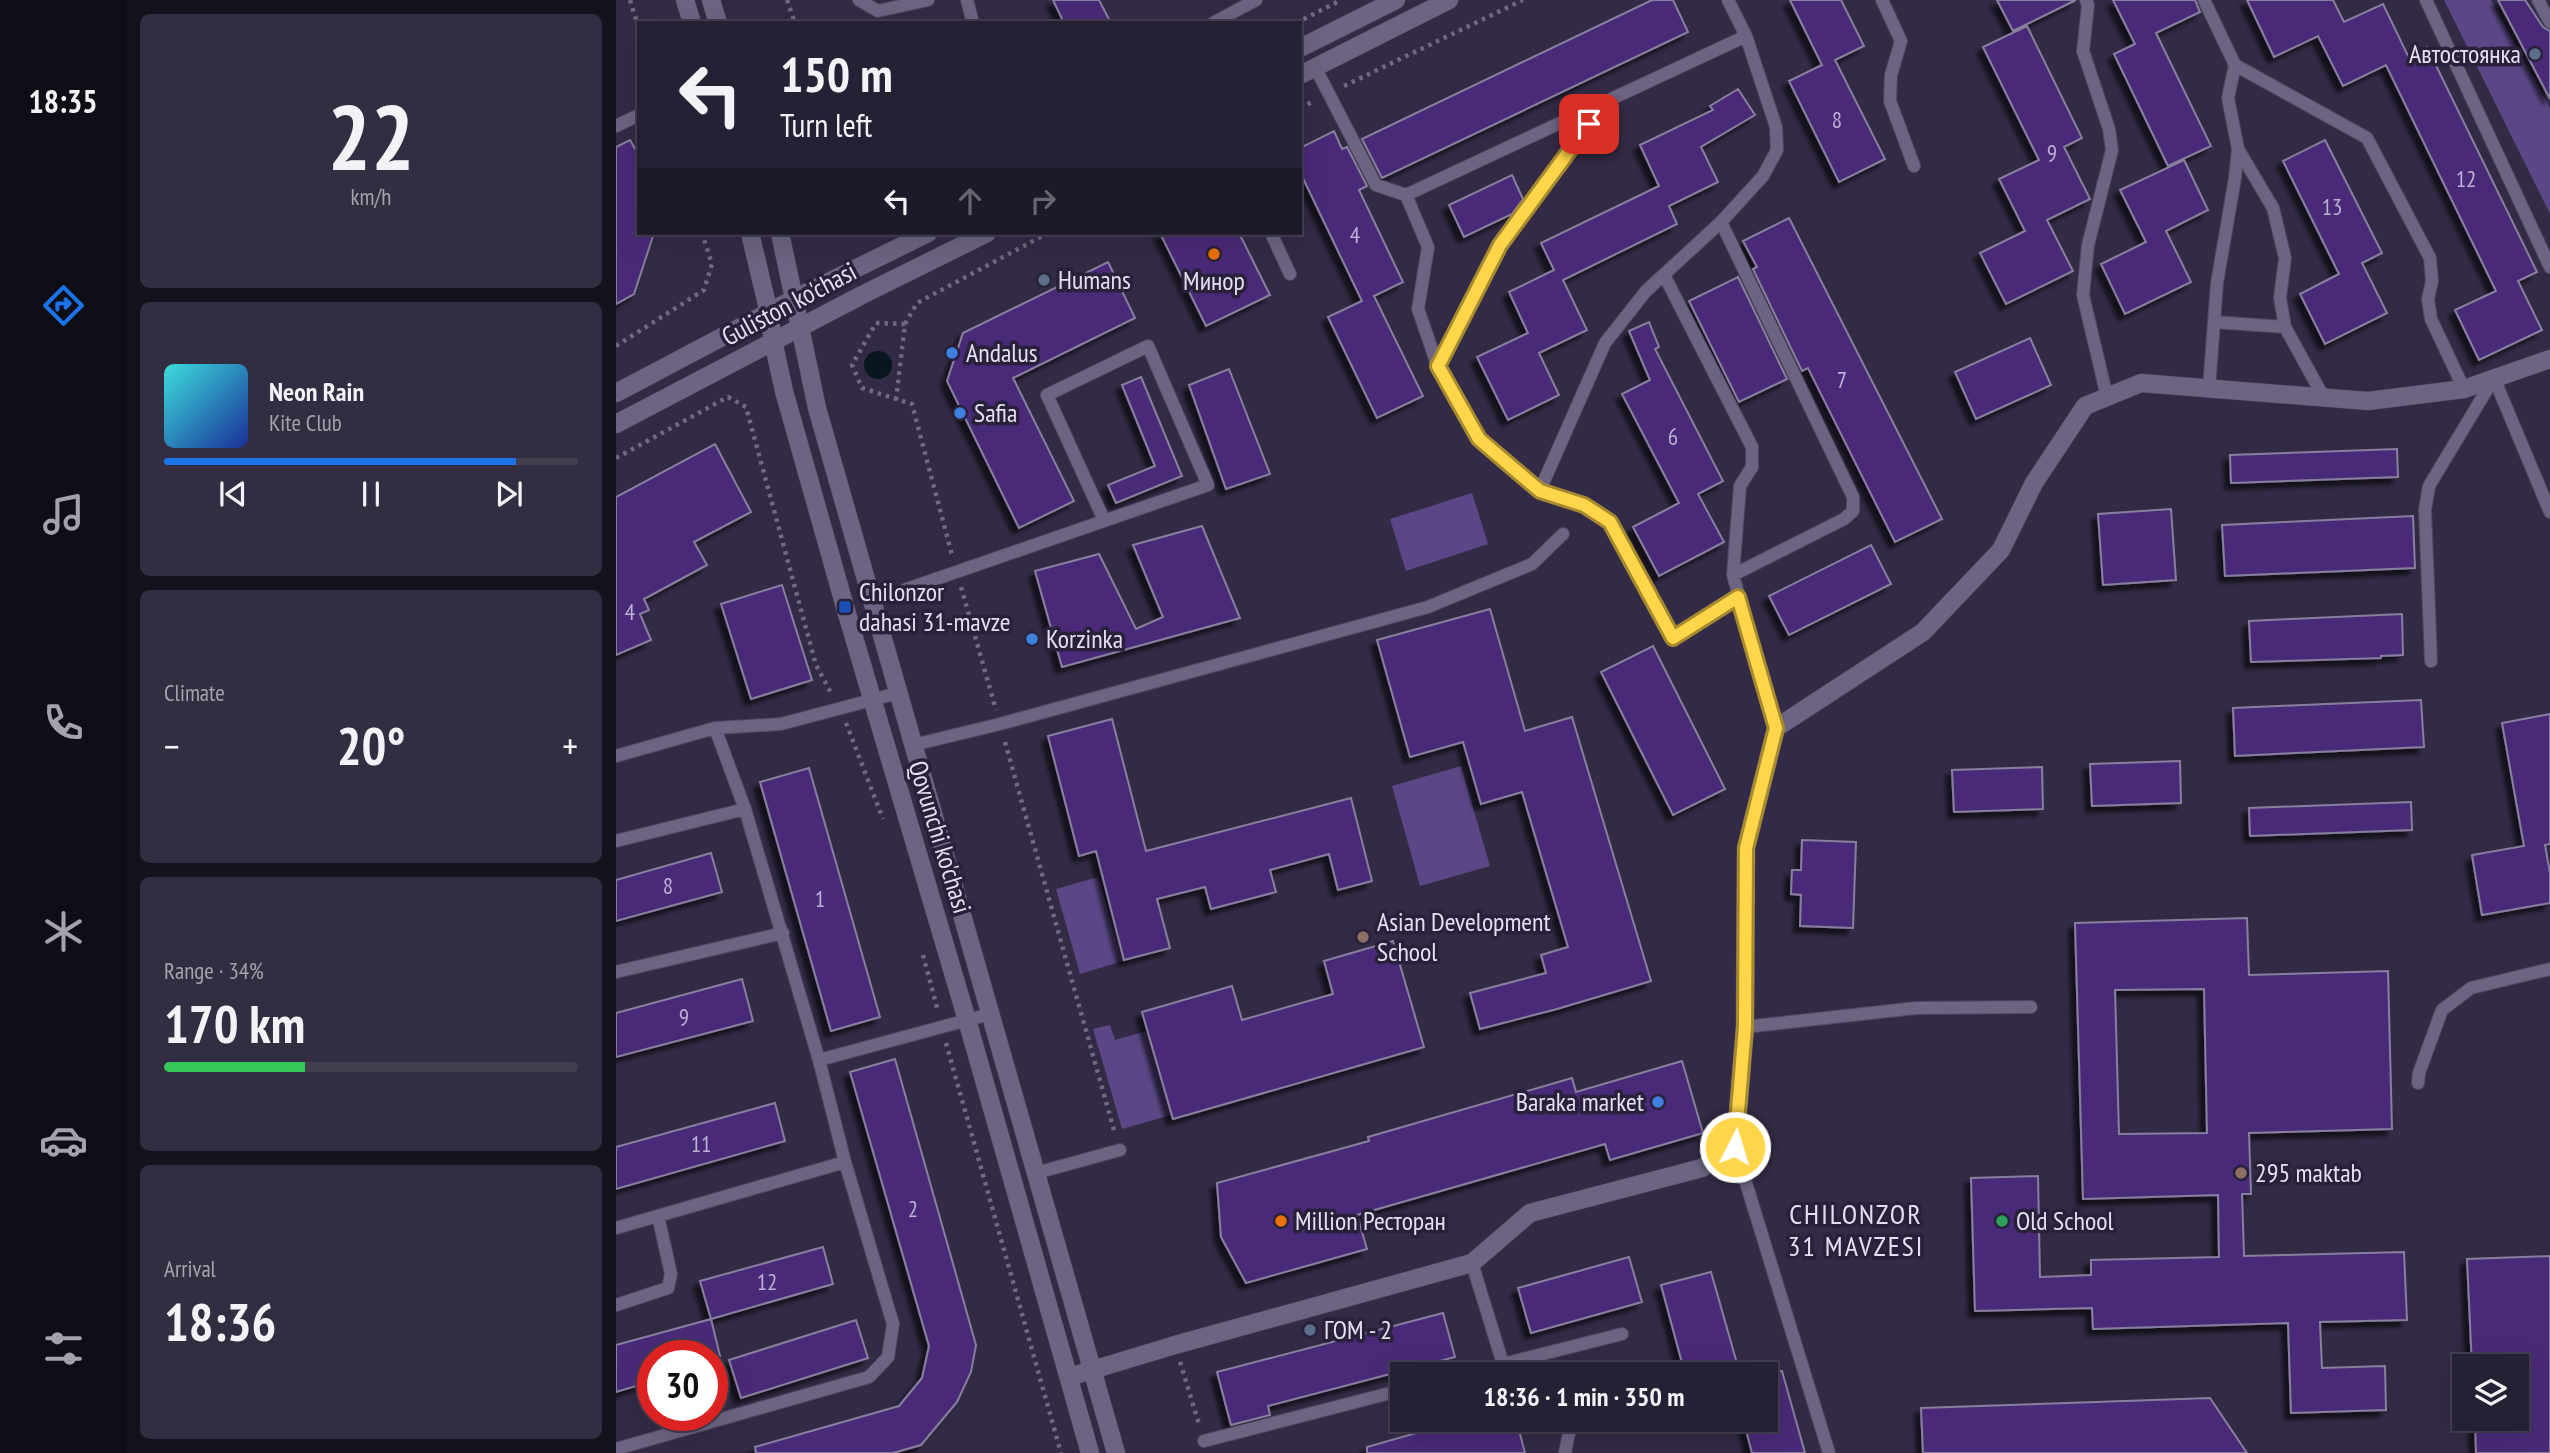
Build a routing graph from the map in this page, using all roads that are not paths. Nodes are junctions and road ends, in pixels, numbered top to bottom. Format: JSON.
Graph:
{"nodes":[{"id":1,"x":685,"y":0,"type":"edge"},
{"id":2,"x":711,"y":0,"type":"edge"},
{"id":3,"x":859,"y":0,"type":"edge"},
{"id":4,"x":928,"y":0,"type":"edge"},
{"id":5,"x":967,"y":0,"type":"edge"},
{"id":6,"x":1256,"y":0,"type":"edge"},
{"id":7,"x":1396,"y":0,"type":"edge"},
{"id":8,"x":1449,"y":0,"type":"edge"},
{"id":9,"x":1728,"y":0,"type":"edge"},
{"id":10,"x":1882,"y":0,"type":"edge"},
{"id":11,"x":2086,"y":0,"type":"edge"},
{"id":12,"x":2204,"y":0,"type":"edge"},
{"id":13,"x":2426,"y":0,"type":"edge"},
{"id":14,"x":2538,"y":0,"type":"edge"},
{"id":15,"x":691,"y":21,"type":"edge"},
{"id":16,"x":717,"y":21,"type":"edge"},
{"id":17,"x":972,"y":21,"type":"edge"},
{"id":18,"x":1217,"y":21,"type":"edge"},
{"id":19,"x":2550,"y":22,"type":"edge"},
{"id":20,"x":1746,"y":36,"type":"junction"},
{"id":21,"x":1302,"y":47,"type":"edge"},
{"id":22,"x":2235,"y":65,"type":"junction"},
{"id":23,"x":1308,"y":71,"type":"edge"},
{"id":24,"x":1604,"y":104,"type":"junction"},
{"id":25,"x":637,"y":116,"type":"edge"},
{"id":26,"x":616,"y":126,"type":"edge"},
{"id":27,"x":2238,"y":149,"type":"junction"},
{"id":28,"x":1914,"y":166,"type":"dead end"},
{"id":29,"x":1406,"y":195,"type":"junction"},
{"id":30,"x":1721,"y":222,"type":"junction"},
{"id":31,"x":750,"y":235,"type":"edge"},
{"id":32,"x":780,"y":235,"type":"edge"},
{"id":33,"x":924,"y":235,"type":"edge"},
{"id":34,"x":983,"y":235,"type":"edge"},
{"id":35,"x":1272,"y":235,"type":"edge"},
{"id":36,"x":2550,"y":268,"type":"edge"},
{"id":37,"x":1290,"y":274,"type":"dead end"},
{"id":38,"x":1664,"y":275,"type":"junction"},
{"id":39,"x":794,"y":299,"type":"junction"},
{"id":40,"x":769,"y":313,"type":"junction"},
{"id":41,"x":2214,"y":322,"type":"junction"},
{"id":42,"x":800,"y":327,"type":"junction"},
{"id":43,"x":2285,"y":327,"type":"junction"},
{"id":44,"x":773,"y":341,"type":"junction"},
{"id":45,"x":2550,"y":359,"type":"edge"},
{"id":46,"x":1438,"y":366,"type":"junction"},
{"id":47,"x":2494,"y":378,"type":"junction"},
{"id":48,"x":2209,"y":388,"type":"junction"},
{"id":49,"x":2464,"y":389,"type":"junction"},
{"id":50,"x":616,"y":393,"type":"edge"},
{"id":51,"x":2107,"y":397,"type":"junction"},
{"id":52,"x":2324,"y":398,"type":"junction"},
{"id":53,"x":616,"y":424,"type":"edge"},
{"id":54,"x":1540,"y":491,"type":"junction"},
{"id":55,"x":2550,"y":512,"type":"edge"},
{"id":56,"x":1104,"y":520,"type":"junction"},
{"id":57,"x":1563,"y":534,"type":"dead end"},
{"id":58,"x":1733,"y":575,"type":"junction"},
{"id":59,"x":1738,"y":597,"type":"junction"},
{"id":60,"x":872,"y":601,"type":"junction"},
{"id":61,"x":2431,"y":662,"type":"dead end"},
{"id":62,"x":898,"y":693,"type":"junction"},
{"id":63,"x":872,"y":700,"type":"junction"},
{"id":64,"x":715,"y":727,"type":"junction"},
{"id":65,"x":1776,"y":728,"type":"junction"},
{"id":66,"x":913,"y":745,"type":"junction"},
{"id":67,"x":616,"y":756,"type":"edge"},
{"id":68,"x":746,"y":809,"type":"junction"},
{"id":69,"x":616,"y":841,"type":"edge"},
{"id":70,"x":783,"y":933,"type":"junction"},
{"id":71,"x":2550,"y":969,"type":"edge"},
{"id":72,"x":616,"y":972,"type":"edge"},
{"id":73,"x":2031,"y":1007,"type":"dead end"},
{"id":74,"x":990,"y":1014,"type":"junction"},
{"id":75,"x":967,"y":1020,"type":"junction"},
{"id":76,"x":1745,"y":1027,"type":"junction"},
{"id":77,"x":819,"y":1060,"type":"junction"},
{"id":78,"x":2418,"y":1083,"type":"dead end"},
{"id":79,"x":1735,"y":1147,"type":"junction"},
{"id":80,"x":1120,"y":1150,"type":"dead end"},
{"id":81,"x":845,"y":1162,"type":"junction"},
{"id":82,"x":1036,"y":1173,"type":"junction"},
{"id":83,"x":658,"y":1216,"type":"junction"},
{"id":84,"x":616,"y":1228,"type":"edge"},
{"id":85,"x":1472,"y":1262,"type":"junction"},
{"id":86,"x":616,"y":1305,"type":"edge"},
{"id":87,"x":1622,"y":1334,"type":"dead end"},
{"id":88,"x":1502,"y":1362,"type":"edge"},
{"id":89,"x":1511,"y":1362,"type":"edge"},
{"id":90,"x":1092,"y":1370,"type":"junction"},
{"id":91,"x":1069,"y":1377,"type":"junction"},
{"id":92,"x":1390,"y":1393,"type":"edge"},
{"id":93,"x":1568,"y":1432,"type":"edge"},
{"id":94,"x":1204,"y":1441,"type":"road end"},
{"id":95,"x":616,"y":1449,"type":"edge"},
{"id":96,"x":1090,"y":1453,"type":"edge"},
{"id":97,"x":1116,"y":1453,"type":"edge"},
{"id":98,"x":1565,"y":1453,"type":"edge"},
{"id":99,"x":1829,"y":1453,"type":"edge"}],
"edges":[{"from":1,"to":15,"type":"street"},
{"from":2,"to":16,"type":"street"},
{"from":3,"to":4,"type":"lane"},
{"from":5,"to":17,"type":"lane"},
{"from":6,"to":18,"type":"lane"},
{"from":7,"to":21,"type":"street"},
{"from":8,"to":23,"type":"street"},
{"from":9,"to":20,"type":"lane"},
{"from":10,"to":28,"type":"lane"},
{"from":11,"to":51,"type":"lane"},
{"from":12,"to":22,"type":"lane"},
{"from":13,"to":36,"type":"lane"},
{"from":14,"to":19,"type":"lane"},
{"from":20,"to":24,"type":"lane"},
{"from":20,"to":30,"type":"lane"},
{"from":22,"to":27,"type":"lane"},
{"from":22,"to":49,"type":"lane"},
{"from":23,"to":29,"type":"lane"},
{"from":24,"to":29,"type":"lane"},
{"from":24,"to":46,"type":"lane"},
{"from":25,"to":26,"type":"lane"},
{"from":27,"to":41,"type":"lane"},
{"from":27,"to":43,"type":"lane"},
{"from":29,"to":46,"type":"lane"},
{"from":30,"to":38,"type":"lane"},
{"from":30,"to":58,"type":"lane"},
{"from":31,"to":40,"type":"street","name":"Qovunchi ko'chasi"},
{"from":32,"to":39,"type":"street","name":"Qovunchi ko'chasi"},
{"from":33,"to":39,"type":"street","name":"Guliston ko'chasi"},
{"from":34,"to":42,"type":"street","name":"Guliston ko'chasi"},
{"from":35,"to":37,"type":"lane"},
{"from":38,"to":54,"type":"lane"},
{"from":38,"to":58,"type":"lane"},
{"from":39,"to":40,"type":"street","name":"Guliston ko'chasi"},
{"from":39,"to":42,"type":"street","name":"Qovunchi ko'chasi"},
{"from":40,"to":42,"type":"street"},
{"from":40,"to":44,"type":"street","name":"Qovunchi ko'chasi"},
{"from":40,"to":50,"type":"street","name":"Guliston ko'chasi"},
{"from":41,"to":43,"type":"lane"},
{"from":41,"to":48,"type":"lane"},
{"from":42,"to":44,"type":"street","name":"Guliston ko'chasi"},
{"from":42,"to":60,"type":"street","name":"Qovunchi ko'chasi"},
{"from":43,"to":52,"type":"lane"},
{"from":44,"to":53,"type":"street","name":"Guliston ko'chasi"},
{"from":44,"to":63,"type":"street","name":"Qovunchi ko'chasi"},
{"from":45,"to":47,"type":"street"},
{"from":46,"to":54,"type":"lane"},
{"from":47,"to":49,"type":"street"},
{"from":47,"to":55,"type":"lane"},
{"from":47,"to":61,"type":"lane"},
{"from":48,"to":51,"type":"street"},
{"from":48,"to":52,"type":"street"},
{"from":49,"to":52,"type":"street"},
{"from":51,"to":65,"type":"street"},
{"from":54,"to":59,"type":"lane"},
{"from":56,"to":56,"type":"lane"},
{"from":56,"to":60,"type":"lane"},
{"from":57,"to":66,"type":"lane"},
{"from":58,"to":59,"type":"lane"},
{"from":59,"to":65,"type":"lane"},
{"from":60,"to":62,"type":"street","name":"Qovunchi ko'chasi"},
{"from":62,"to":63,"type":"lane"},
{"from":62,"to":66,"type":"street","name":"Qovunchi ko'chasi"},
{"from":63,"to":64,"type":"lane"},
{"from":63,"to":75,"type":"street","name":"Qovunchi ko'chasi"},
{"from":64,"to":67,"type":"lane"},
{"from":64,"to":68,"type":"lane"},
{"from":65,"to":76,"type":"street"},
{"from":66,"to":74,"type":"street","name":"Qovunchi ko'chasi"},
{"from":68,"to":69,"type":"lane"},
{"from":68,"to":70,"type":"lane"},
{"from":70,"to":72,"type":"lane"},
{"from":70,"to":77,"type":"lane"},
{"from":71,"to":78,"type":"lane"},
{"from":73,"to":76,"type":"lane"},
{"from":74,"to":75,"type":"lane"},
{"from":74,"to":82,"type":"street","name":"Qovunchi ko'chasi"},
{"from":75,"to":77,"type":"lane"},
{"from":75,"to":91,"type":"street","name":"Qovunchi ko'chasi"},
{"from":76,"to":79,"type":"street"},
{"from":77,"to":81,"type":"lane"},
{"from":79,"to":85,"type":"street"},
{"from":79,"to":99,"type":"lane"},
{"from":80,"to":82,"type":"lane"},
{"from":81,"to":83,"type":"lane"},
{"from":81,"to":95,"type":"lane"},
{"from":82,"to":90,"type":"street","name":"Qovunchi ko'chasi"},
{"from":83,"to":84,"type":"lane"},
{"from":83,"to":86,"type":"lane"},
{"from":85,"to":88,"type":"lane"},
{"from":85,"to":90,"type":"street"},
{"from":87,"to":89,"type":"lane"},
{"from":90,"to":91,"type":"street"},
{"from":90,"to":97,"type":"street","name":"Qovunchi ko'chasi"},
{"from":91,"to":96,"type":"street","name":"Qovunchi ko'chasi"},
{"from":92,"to":94,"type":"lane"},
{"from":93,"to":98,"type":"lane"}]}
